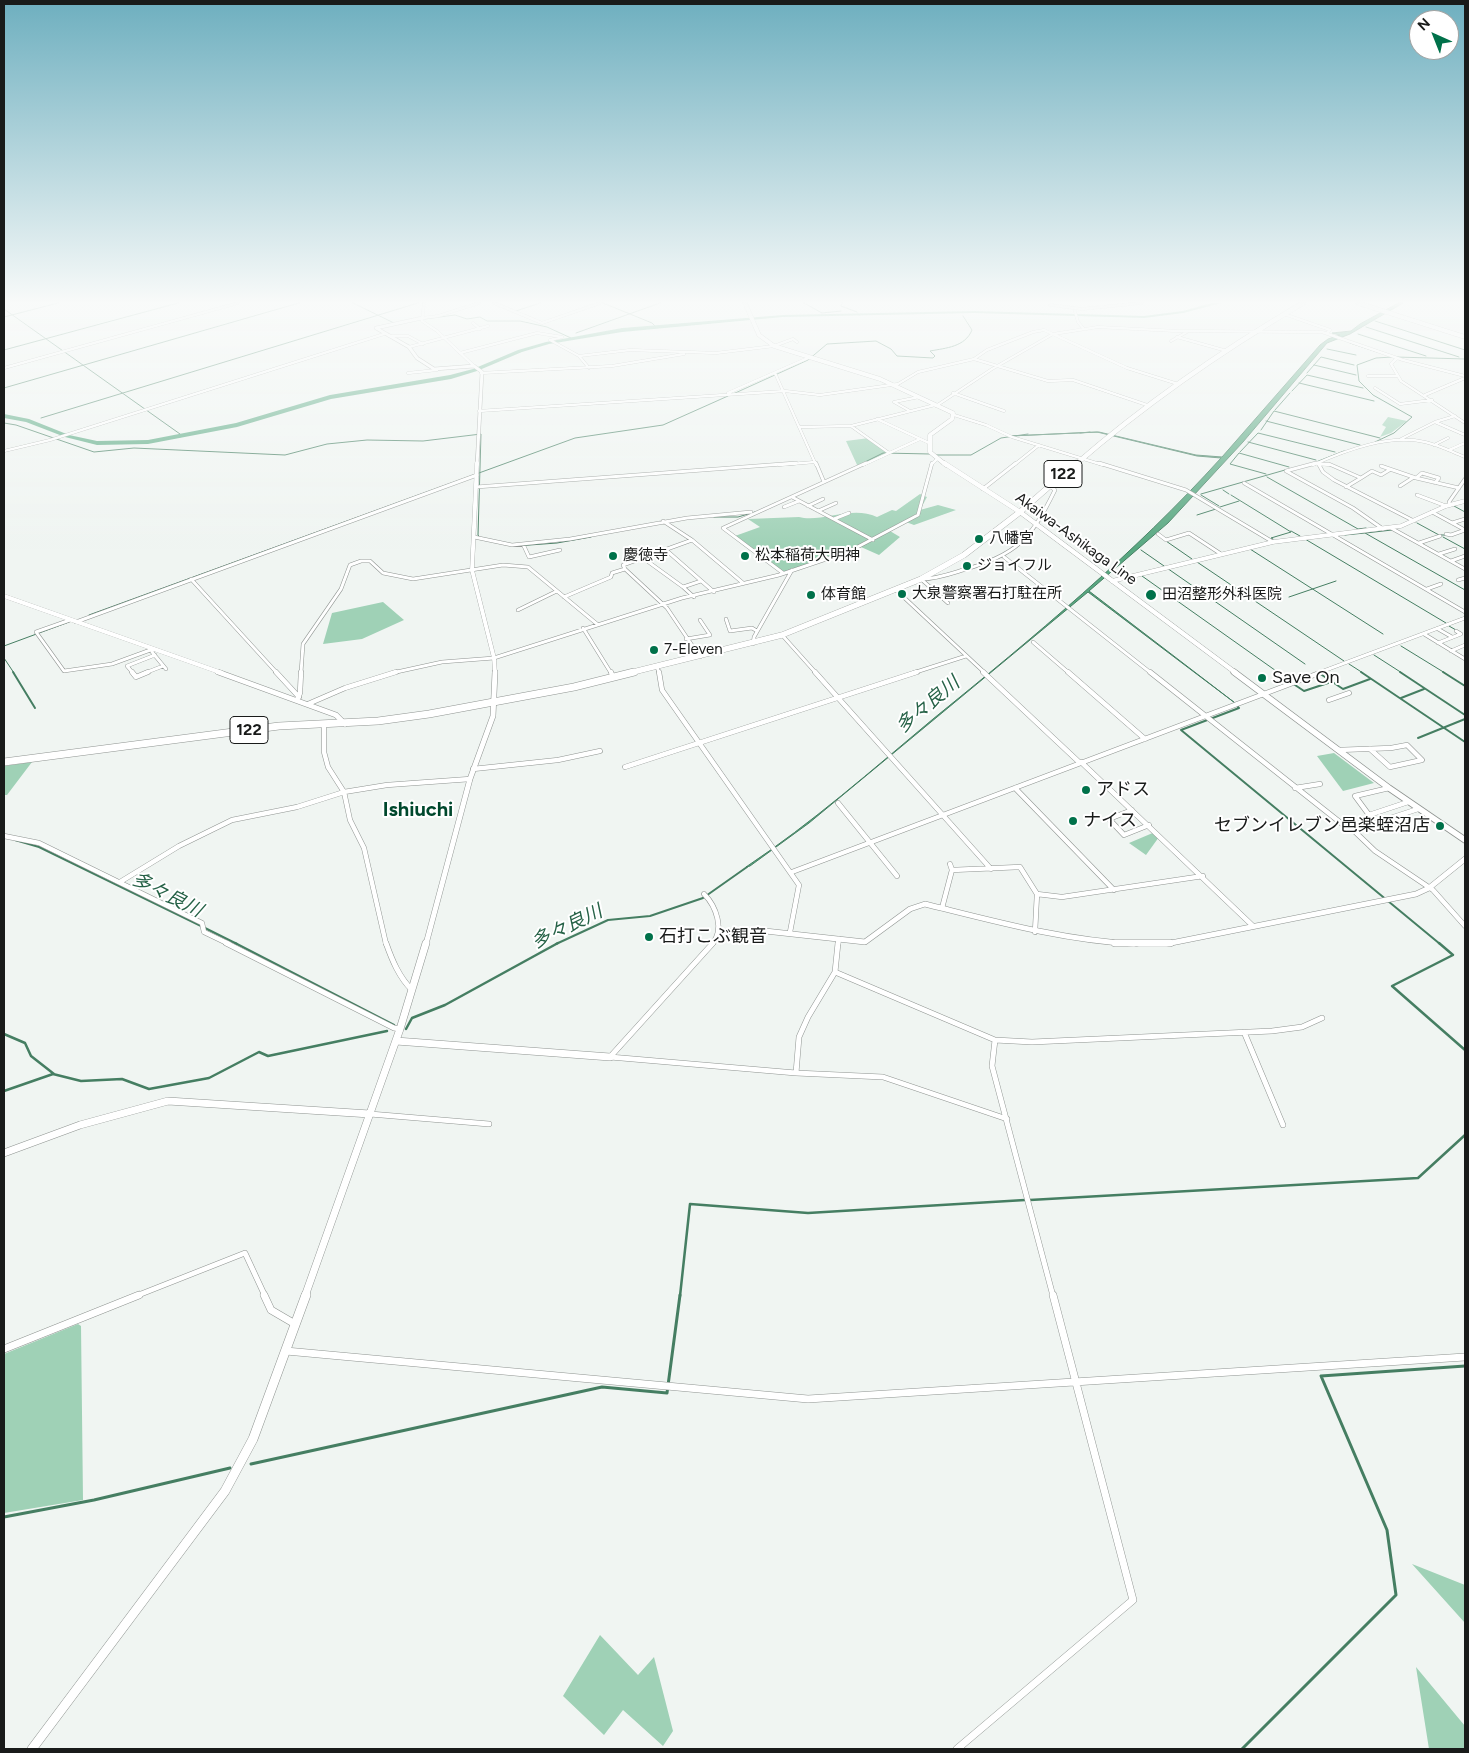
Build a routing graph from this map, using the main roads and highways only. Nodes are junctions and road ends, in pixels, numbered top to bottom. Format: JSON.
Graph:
{"nodes":[{"id":1,"x":892,"y":385,"type":"edge"},
{"id":2,"x":1177,"y":385,"type":"edge"},
{"id":3,"x":1020,"y":512,"type":"junction"},
{"id":4,"x":1109,"y":579,"type":"joint"},
{"id":5,"x":4,"y":762,"type":"edge"},
{"id":6,"x":1465,"y":840,"type":"edge"}],
"edges":[{"from":1,"to":3,"type":"main road","name":"Akaiwa-Ashikaga Line"},
{"from":2,"to":3,"type":"highway","number":"122"},
{"from":3,"to":4,"type":"main road","name":"Akaiwa-Ashikaga Line"},
{"from":3,"to":5,"type":"highway","number":"122"},
{"from":4,"to":6,"type":"main road","name":"Akaiwa-Ashikaga Line"}]}
